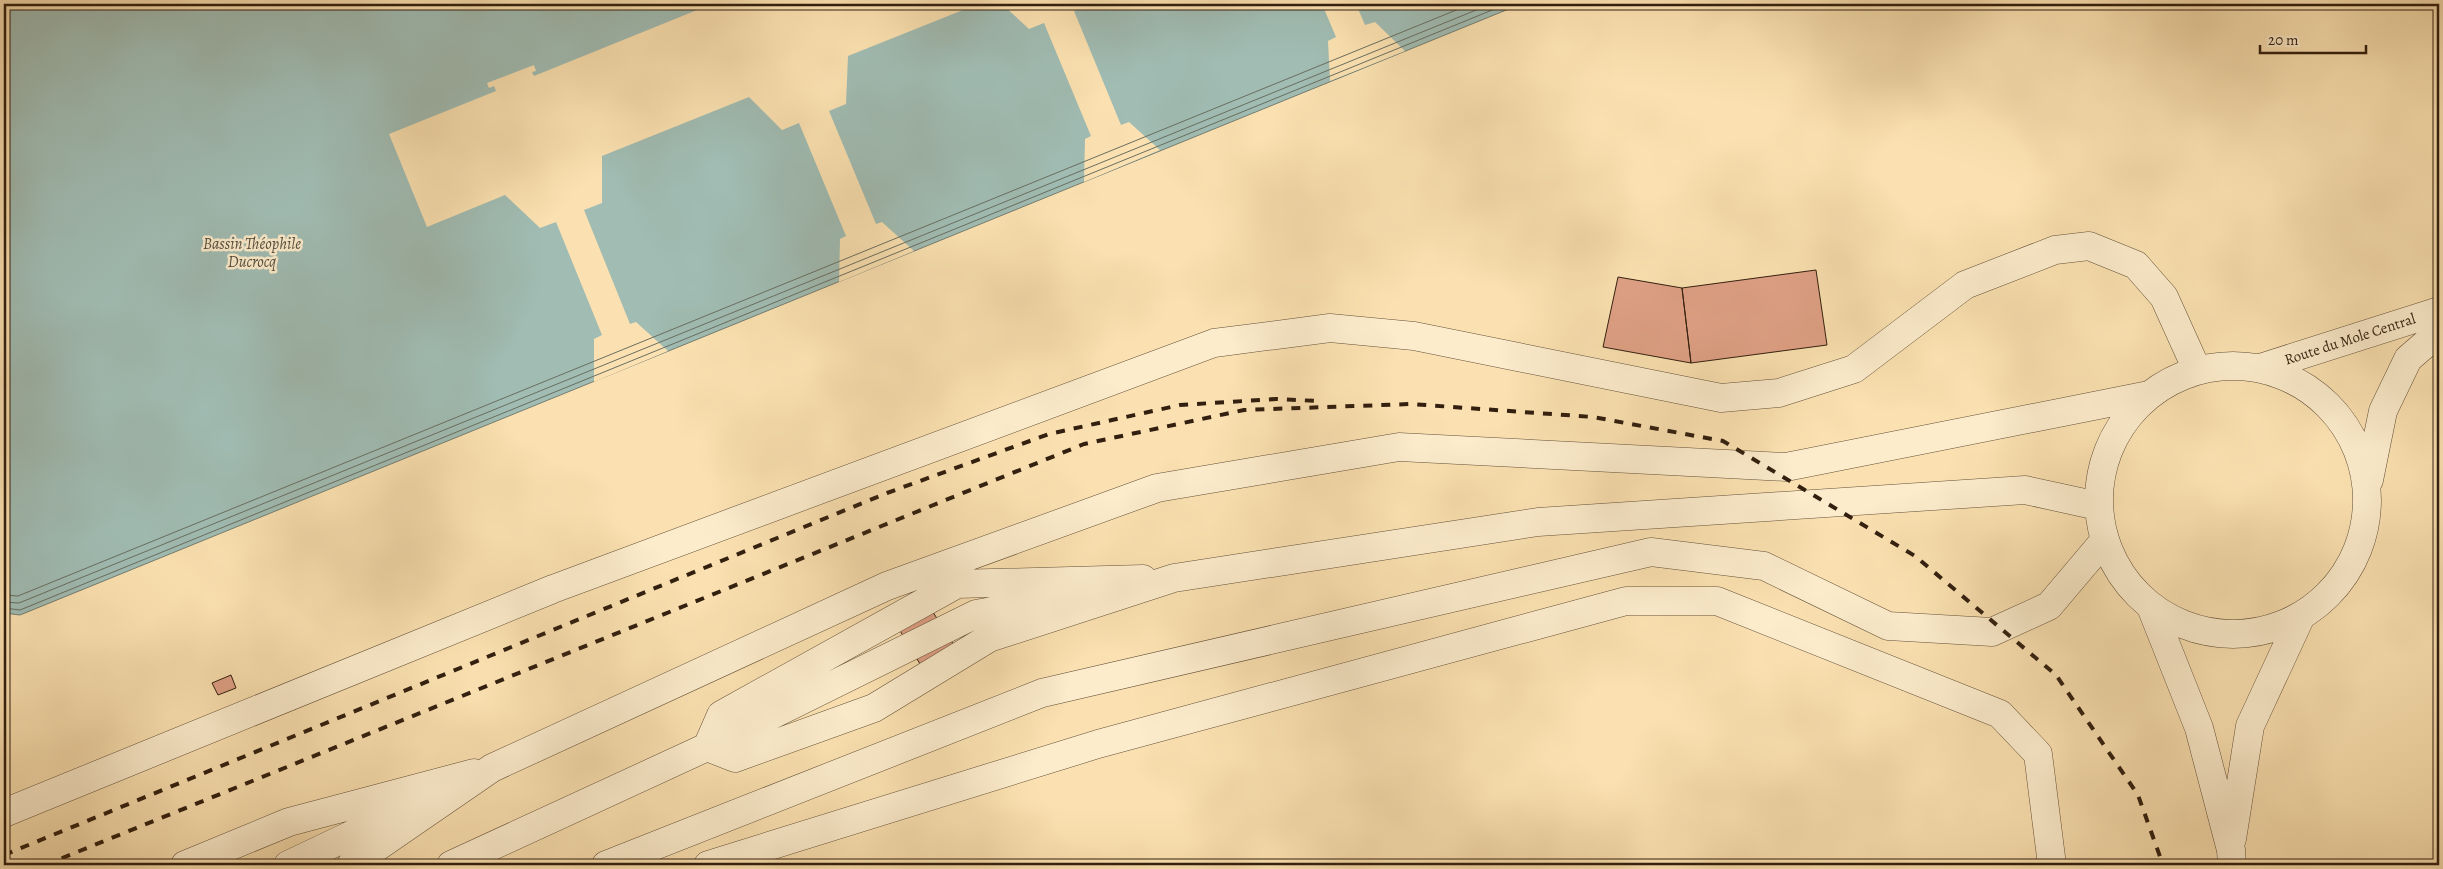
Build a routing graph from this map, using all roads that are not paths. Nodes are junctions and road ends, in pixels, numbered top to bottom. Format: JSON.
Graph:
{"nodes":[{"id":1,"x":2439,"y":311,"type":"edge"},
{"id":2,"x":2439,"y":332,"type":"edge"},
{"id":3,"x":2260,"y":368,"type":"junction"},
{"id":4,"x":2196,"y":370,"type":"junction"},
{"id":5,"x":2149,"y":395,"type":"junction"},
{"id":6,"x":2367,"y":487,"type":"junction"},
{"id":7,"x":2098,"y":506,"type":"junction"},
{"id":8,"x":2104,"y":541,"type":"junction"},
{"id":9,"x":1174,"y":578,"type":"junction"},
{"id":10,"x":2151,"y":607,"type":"junction"},
{"id":11,"x":2301,"y":616,"type":"junction"},
{"id":12,"x":707,"y":747,"type":"junction"},
{"id":13,"x":492,"y":768,"type":"junction"},
{"id":14,"x":4,"y":813,"type":"edge"},
{"id":15,"x":2231,"y":858,"type":"edge"},
{"id":16,"x":185,"y":865,"type":"edge"},
{"id":17,"x":288,"y":865,"type":"edge"},
{"id":18,"x":351,"y":865,"type":"edge"},
{"id":19,"x":451,"y":865,"type":"edge"},
{"id":20,"x":606,"y":865,"type":"edge"},
{"id":21,"x":708,"y":865,"type":"edge"},
{"id":22,"x":2052,"y":865,"type":"edge"}],
"edges":[{"from":1,"to":3,"type":"street","name":"Route du Mole Central"},
{"from":2,"to":6,"type":"street","name":"Route du Mole Central"},
{"from":3,"to":4,"type":"street"},
{"from":3,"to":6,"type":"street"},
{"from":4,"to":5,"type":"street"},
{"from":4,"to":14,"type":"street"},
{"from":5,"to":7,"type":"street"},
{"from":5,"to":13,"type":"street"},
{"from":6,"to":11,"type":"street"},
{"from":7,"to":8,"type":"street"},
{"from":7,"to":9,"type":"street"},
{"from":8,"to":10,"type":"street"},
{"from":8,"to":20,"type":"street"},
{"from":9,"to":12,"type":"street"},
{"from":9,"to":12,"type":"street"},
{"from":10,"to":11,"type":"street"},
{"from":10,"to":15,"type":"street"},
{"from":11,"to":15,"type":"street"},
{"from":12,"to":19,"type":"street"},
{"from":13,"to":16,"type":"street"},
{"from":13,"to":17,"type":"street"},
{"from":13,"to":18,"type":"street"},
{"from":21,"to":22,"type":"street"}]}
